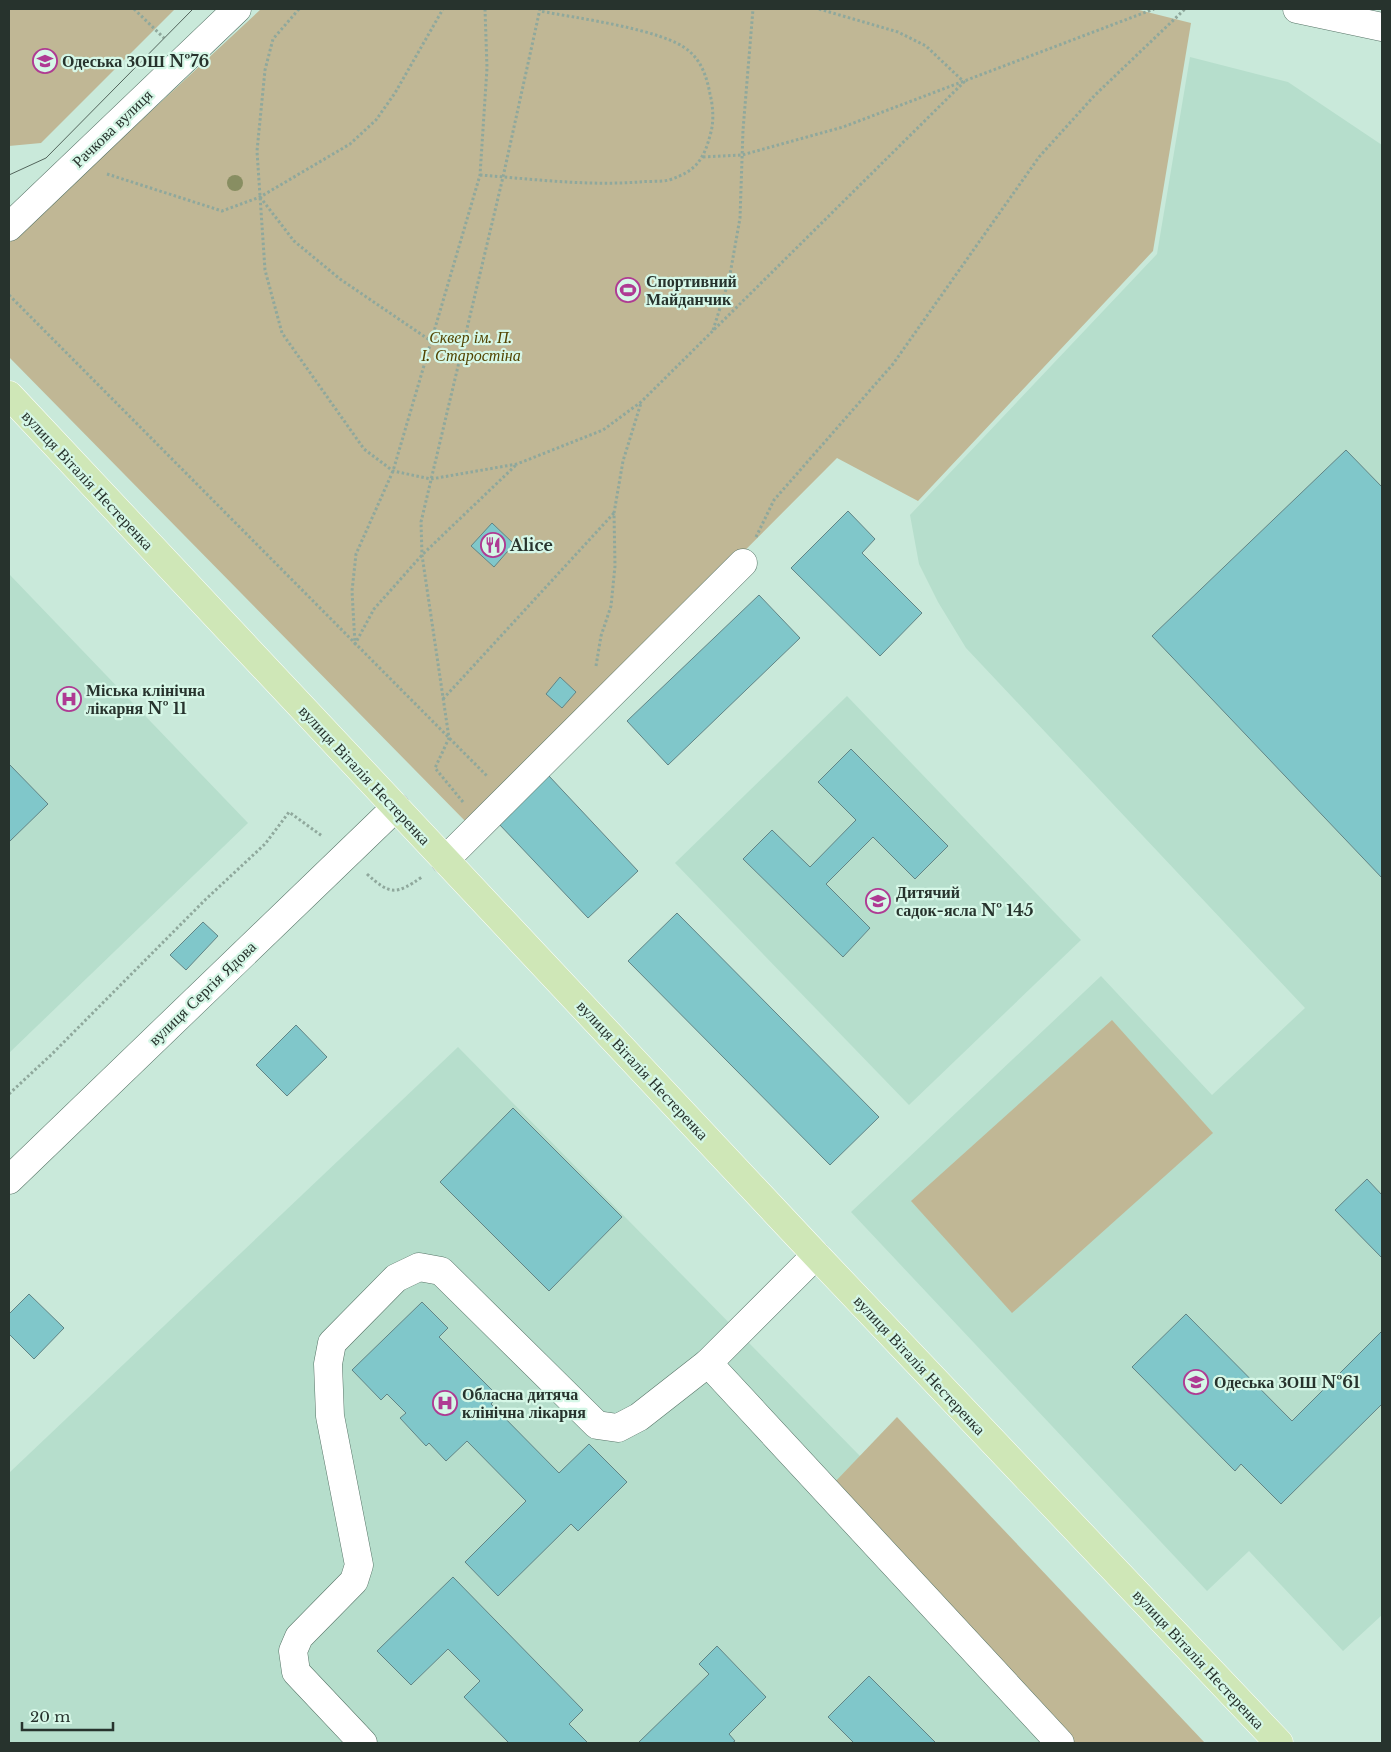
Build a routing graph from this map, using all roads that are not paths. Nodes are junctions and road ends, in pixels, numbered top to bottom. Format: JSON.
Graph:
{"nodes":[{"id":1,"x":237,"y":9,"type":"edge"},
{"id":2,"x":1297,"y":9,"type":"edge"},
{"id":3,"x":1382,"y":27,"type":"edge"},
{"id":4,"x":9,"y":228,"type":"edge"},
{"id":5,"x":9,"y":395,"type":"edge"},
{"id":6,"x":743,"y":563,"type":"road end"},
{"id":7,"x":396,"y":807,"type":"junction"},
{"id":8,"x":446,"y":860,"type":"junction"},
{"id":9,"x":9,"y":1180,"type":"edge"},
{"id":10,"x":816,"y":1255,"type":"junction"},
{"id":11,"x":708,"y":1363,"type":"junction"},
{"id":12,"x":363,"y":1743,"type":"edge"},
{"id":13,"x":1060,"y":1743,"type":"edge"},
{"id":14,"x":1279,"y":1743,"type":"edge"}],
"edges":[{"from":1,"to":4,"type":"street","name":"Рачкова вулиця"},
{"from":2,"to":3,"type":"street"},
{"from":5,"to":7,"type":"main road","name":"вулиця Віталія Нестеренка"},
{"from":6,"to":8,"type":"street"},
{"from":7,"to":8,"type":"main road","name":"вулиця Віталія Нестеренка"},
{"from":7,"to":9,"type":"street","name":"вулиця Сергія Ядова"},
{"from":8,"to":10,"type":"main road","name":"вулиця Віталія Нестеренка"},
{"from":10,"to":11,"type":"street"},
{"from":10,"to":14,"type":"main road","name":"вулиця Віталія Нестеренка"},
{"from":11,"to":12,"type":"street"},
{"from":11,"to":13,"type":"street"}]}
